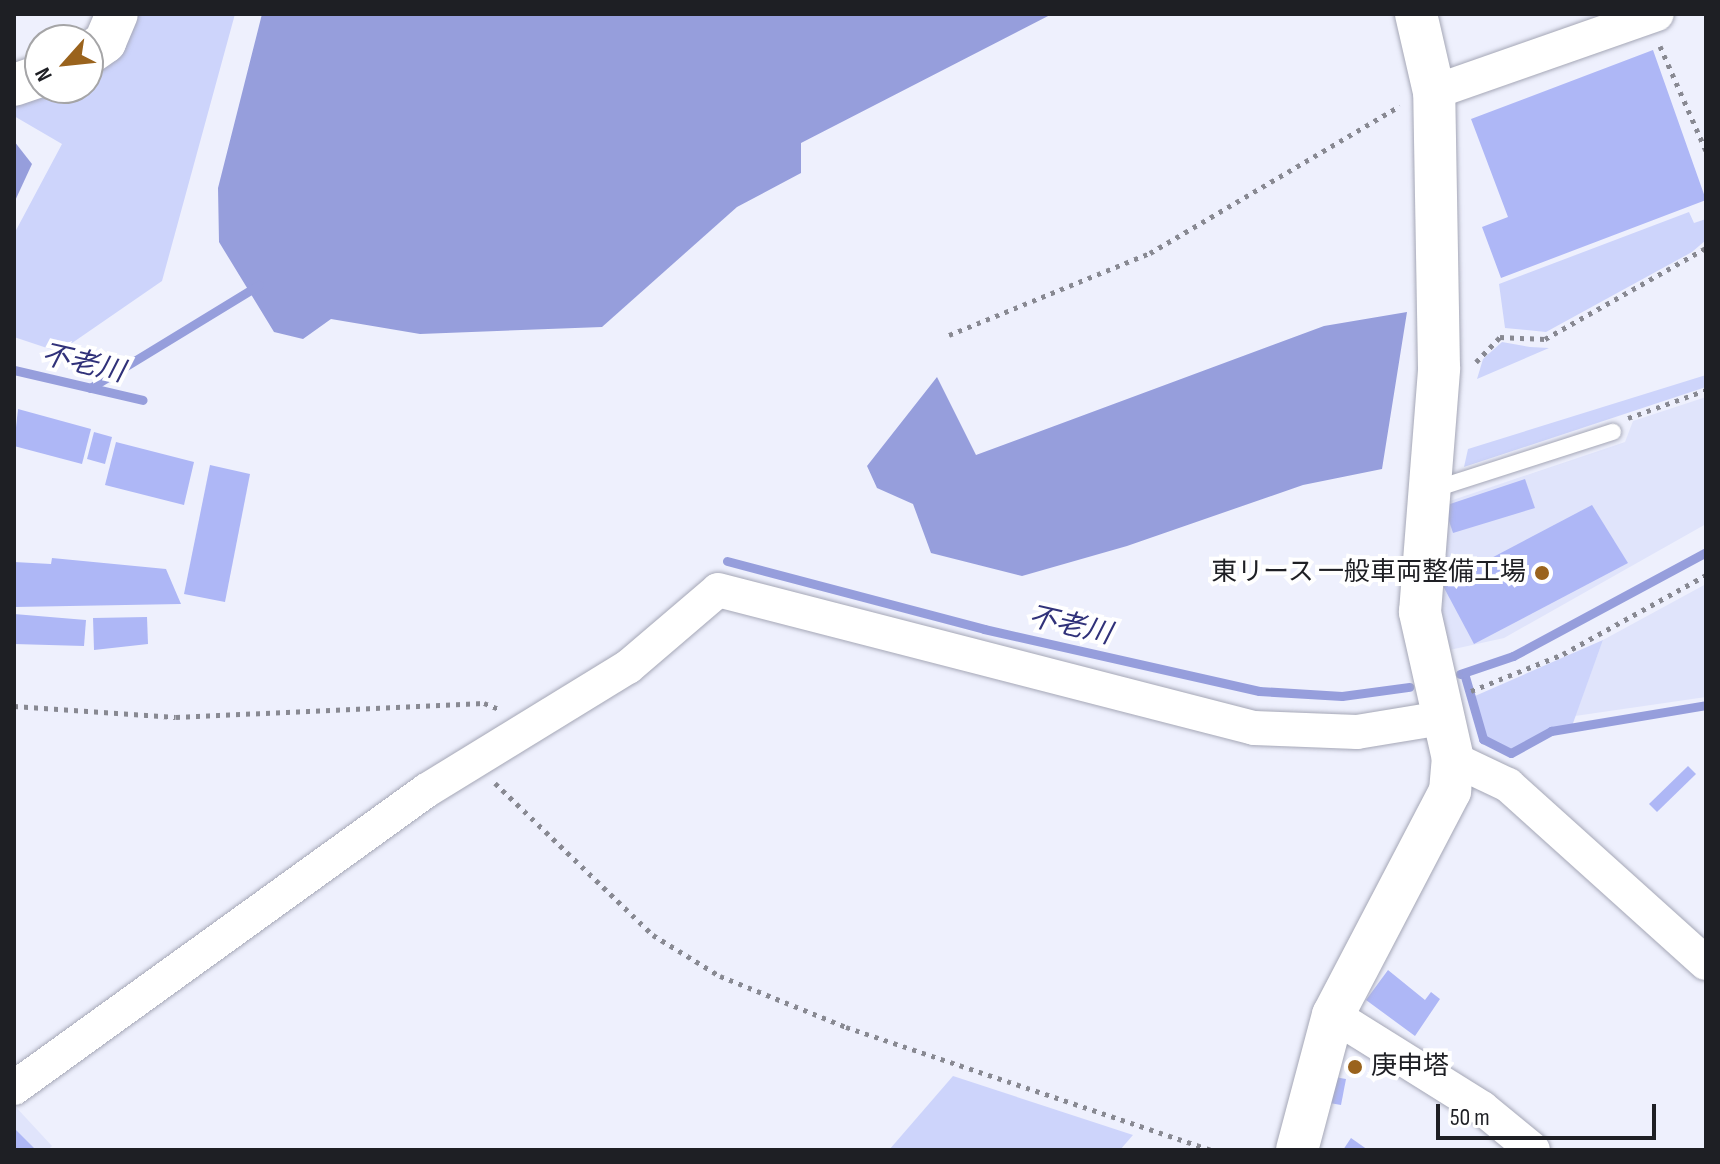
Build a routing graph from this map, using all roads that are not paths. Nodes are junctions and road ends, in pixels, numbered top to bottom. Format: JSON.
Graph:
{"nodes":[{"id":1,"x":117,"y":14,"type":"edge"},
{"id":2,"x":1416,"y":14,"type":"edge"},
{"id":3,"x":1652,"y":16,"type":"edge"},
{"id":4,"x":104,"y":43,"type":"edge"},
{"id":5,"x":1434,"y":92,"type":"junction"},
{"id":6,"x":1613,"y":432,"type":"road end"},
{"id":7,"x":1426,"y":492,"type":"junction"},
{"id":8,"x":1442,"y":718,"type":"junction"},
{"id":9,"x":1453,"y":759,"type":"junction"},
{"id":10,"x":1706,"y":963,"type":"edge"},
{"id":11,"x":1333,"y":1015,"type":"junction"},
{"id":12,"x":14,"y":1088,"type":"edge"},
{"id":13,"x":1297,"y":1150,"type":"edge"},
{"id":14,"x":1533,"y":1150,"type":"edge"}],
"edges":[{"from":1,"to":4,"type":"street"},
{"from":2,"to":5,"type":"street"},
{"from":3,"to":5,"type":"street"},
{"from":5,"to":7,"type":"street"},
{"from":6,"to":7,"type":"lane"},
{"from":7,"to":8,"type":"street"},
{"from":8,"to":9,"type":"street"},
{"from":8,"to":12,"type":"street"},
{"from":9,"to":10,"type":"street"},
{"from":9,"to":11,"type":"street"},
{"from":11,"to":13,"type":"street"},
{"from":11,"to":14,"type":"street"}]}
